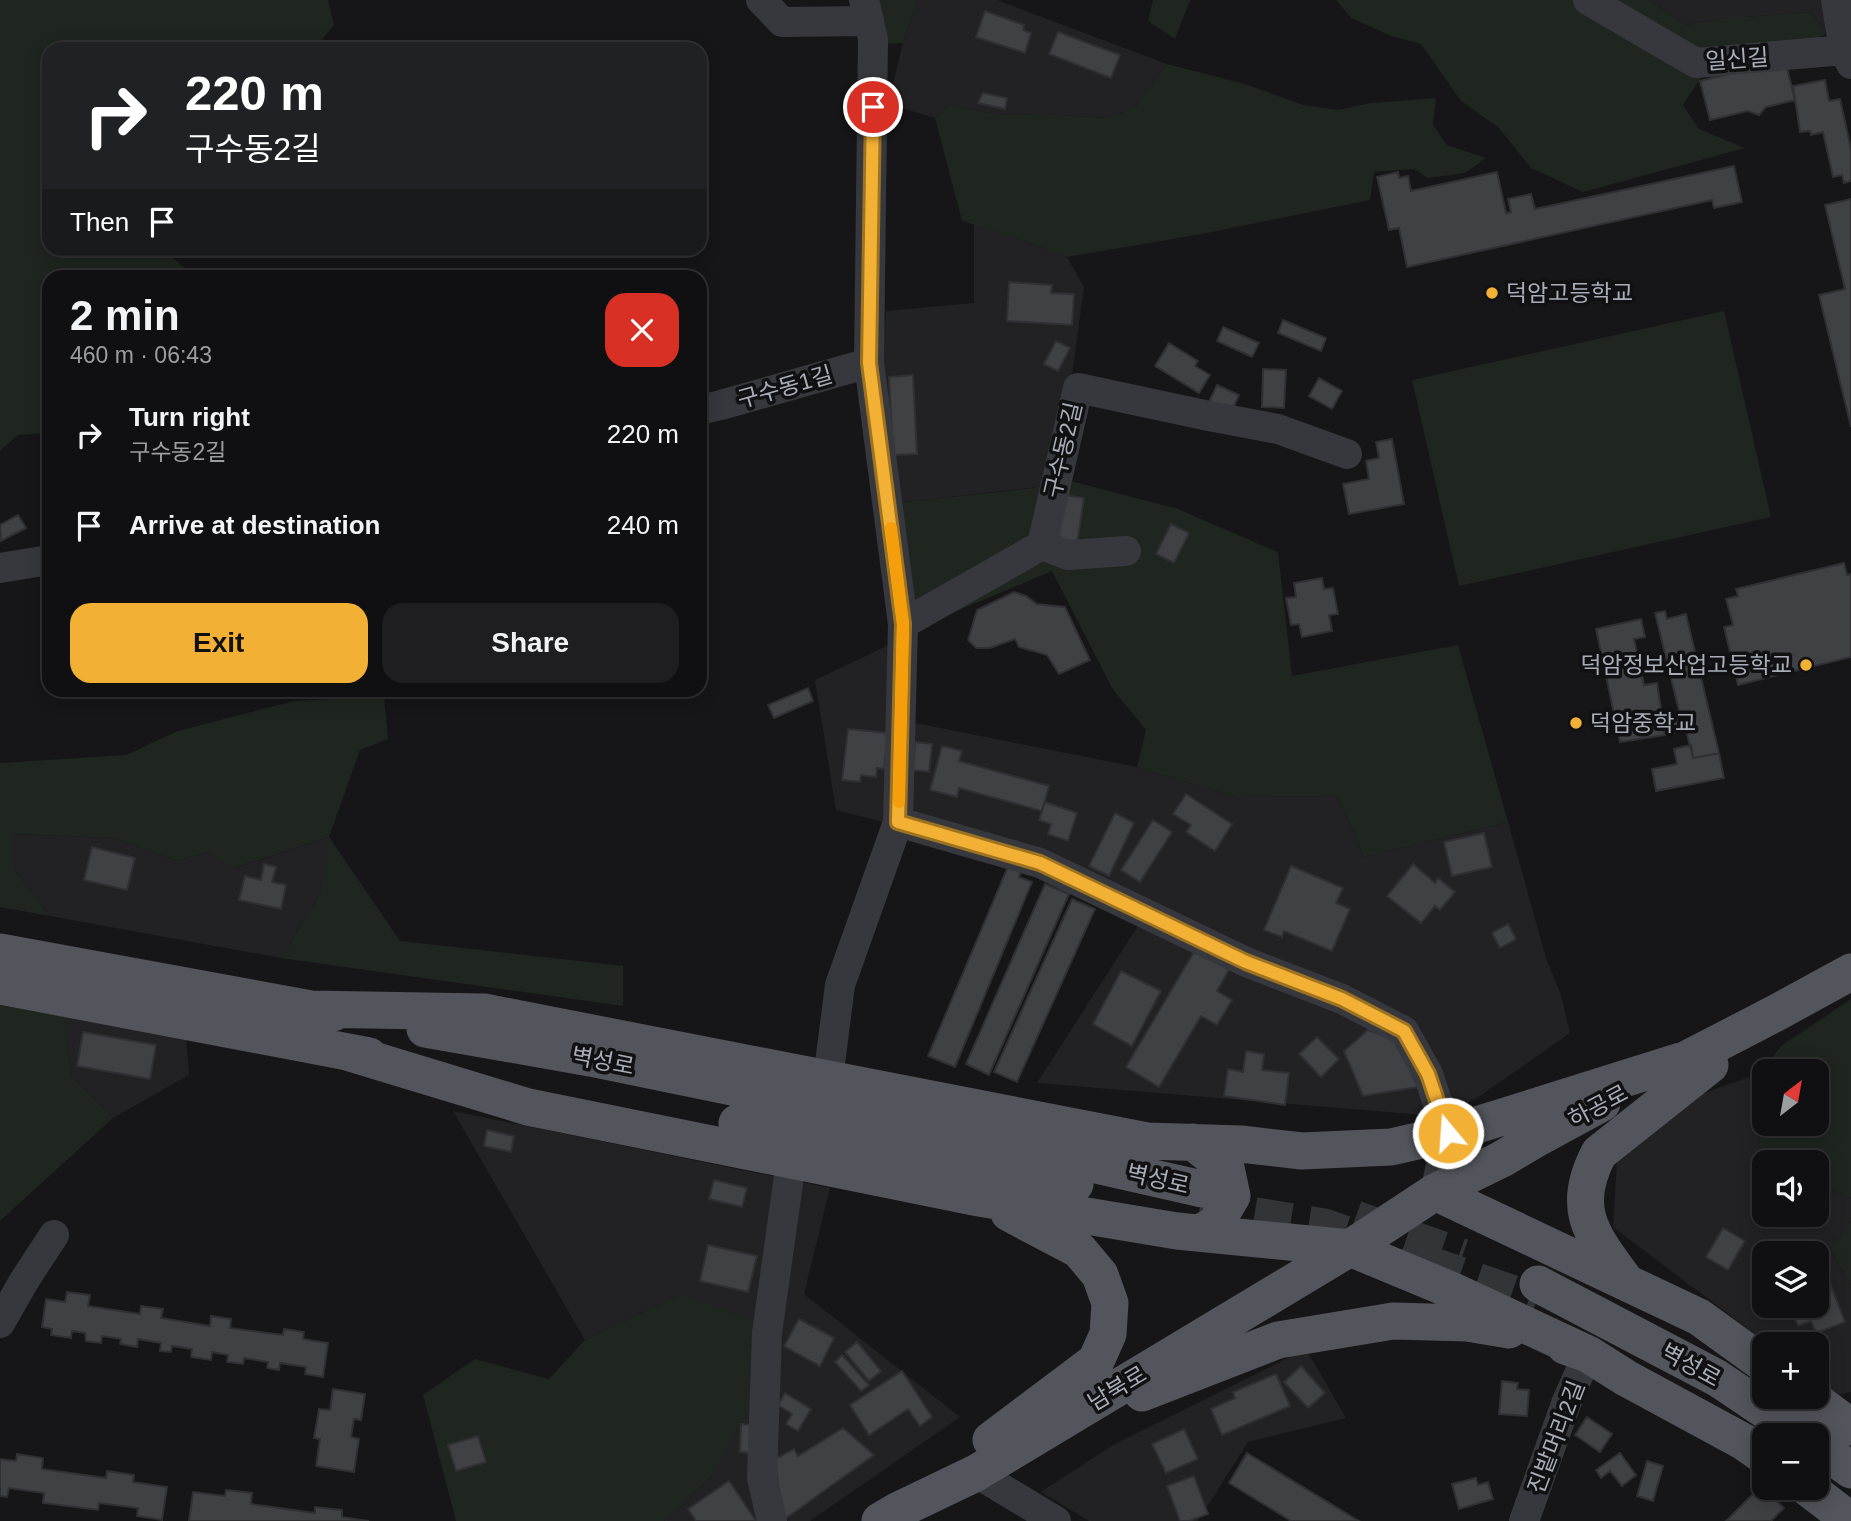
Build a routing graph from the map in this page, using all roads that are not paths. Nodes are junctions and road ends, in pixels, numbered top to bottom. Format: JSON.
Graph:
{"nodes":[{"id":1,"x":761,"y":0,"type":"edge"},
{"id":2,"x":1588,"y":0,"type":"edge"},
{"id":3,"x":1836,"y":0,"type":"edge"},
{"id":4,"x":867,"y":11,"type":"edge"},
{"id":5,"x":1848,"y":57,"type":"edge"},
{"id":6,"x":869,"y":363,"type":"junction"},
{"id":7,"x":707,"y":408,"type":"edge"},
{"id":8,"x":1347,"y":454,"type":"dead end"},
{"id":9,"x":1042,"y":545,"type":"junction"},
{"id":10,"x":1126,"y":551,"type":"dead end"},
{"id":11,"x":42,"y":561,"type":"edge"},
{"id":12,"x":0,"y":568,"type":"edge"},
{"id":13,"x":903,"y":624,"type":"junction"},
{"id":14,"x":898,"y":822,"type":"junction"},
{"id":15,"x":0,"y":952,"type":"edge"},
{"id":16,"x":1851,"y":972,"type":"edge"},
{"id":17,"x":0,"y":986,"type":"edge"},
{"id":18,"x":310,"y":1009,"type":"junction"},
{"id":19,"x":1774,"y":1014,"type":"junction"},
{"id":20,"x":347,"y":1052,"type":"junction"},
{"id":21,"x":1681,"y":1061,"type":"junction"},
{"id":22,"x":828,"y":1079,"type":"junction"},
{"id":23,"x":1448,"y":1133,"type":"junction"},
{"id":24,"x":1193,"y":1142,"type":"junction"},
{"id":25,"x":797,"y":1160,"type":"junction"},
{"id":26,"x":1435,"y":1192,"type":"junction"},
{"id":27,"x":979,"y":1198,"type":"junction"},
{"id":28,"x":1201,"y":1210,"type":"junction"},
{"id":29,"x":54,"y":1236,"type":"dead end"},
{"id":30,"x":1548,"y":1246,"type":"junction"},
{"id":31,"x":1350,"y":1248,"type":"junction"},
{"id":32,"x":12,"y":1275,"type":"edge"},
{"id":33,"x":1626,"y":1283,"type":"junction"},
{"id":34,"x":1533,"y":1304,"type":"junction"},
{"id":35,"x":0,"y":1323,"type":"edge"},
{"id":36,"x":1588,"y":1354,"type":"junction"},
{"id":37,"x":1752,"y":1355,"type":"edge"},
{"id":38,"x":1827,"y":1409,"type":"edge"},
{"id":39,"x":1753,"y":1423,"type":"edge"},
{"id":40,"x":1784,"y":1423,"type":"edge"},
{"id":41,"x":1851,"y":1427,"type":"edge"},
{"id":42,"x":1050,"y":1429,"type":"junction"},
{"id":43,"x":1752,"y":1448,"type":"edge"},
{"id":44,"x":1829,"y":1454,"type":"edge"},
{"id":45,"x":1851,"y":1470,"type":"edge"},
{"id":46,"x":976,"y":1473,"type":"junction"},
{"id":47,"x":1829,"y":1477,"type":"edge"},
{"id":48,"x":1851,"y":1494,"type":"edge"},
{"id":49,"x":1825,"y":1500,"type":"edge"},
{"id":50,"x":888,"y":1516,"type":"edge"},
{"id":51,"x":772,"y":1521,"type":"edge"},
{"id":52,"x":1056,"y":1521,"type":"edge"},
{"id":53,"x":1524,"y":1521,"type":"edge"},
{"id":54,"x":1851,"y":1521,"type":"edge"}],
"edges":[{"from":1,"to":4,"type":"street"},
{"from":2,"to":5,"type":"street","name":"일신길"},
{"from":3,"to":5,"type":"street"},
{"from":4,"to":6,"type":"street"},
{"from":6,"to":7,"type":"street","name":"구수동1길"},
{"from":6,"to":13,"type":"street"},
{"from":8,"to":9,"type":"street","name":"구수동2길"},
{"from":9,"to":10,"type":"street"},
{"from":9,"to":13,"type":"street"},
{"from":11,"to":12,"type":"street"},
{"from":13,"to":14,"type":"street"},
{"from":14,"to":22,"type":"street"},
{"from":14,"to":23,"type":"street"},
{"from":15,"to":18,"type":"main road","name":"벽성로"},
{"from":16,"to":19,"type":"main road","name":"하공로"},
{"from":17,"to":20,"type":"main road","name":"벽성로"},
{"from":18,"to":22,"type":"main road"},
{"from":18,"to":28,"type":"main road","name":"벽성로"},
{"from":19,"to":21,"type":"main road","name":"하공로"},
{"from":19,"to":33,"type":"main road"},
{"from":20,"to":25,"type":"main road"},
{"from":20,"to":28,"type":"main road","name":"벽성로"},
{"from":21,"to":23,"type":"main road"},
{"from":21,"to":26,"type":"main road","name":"하공로"},
{"from":22,"to":24,"type":"main road"},
{"from":23,"to":24,"type":"main road"},
{"from":23,"to":26,"type":"street"},
{"from":24,"to":28,"type":"main road"},
{"from":25,"to":27,"type":"main road"},
{"from":25,"to":51,"type":"street"},
{"from":26,"to":30,"type":"main road"},
{"from":26,"to":31,"type":"main road","name":"하공로"},
{"from":27,"to":28,"type":"main road"},
{"from":27,"to":50,"type":"main road"},
{"from":28,"to":31,"type":"main road"},
{"from":29,"to":32,"type":"street"},
{"from":30,"to":33,"type":"main road"},
{"from":30,"to":34,"type":"main road"},
{"from":31,"to":34,"type":"main road"},
{"from":31,"to":42,"type":"main road","name":"남북로"},
{"from":32,"to":35,"type":"street"},
{"from":33,"to":37,"type":"main road"},
{"from":34,"to":36,"type":"main road"},
{"from":34,"to":39,"type":"main road","name":"벽성로"},
{"from":34,"to":40,"type":"main road","name":"벽성로"},
{"from":36,"to":42,"type":"main road"},
{"from":36,"to":43,"type":"main road"},
{"from":36,"to":53,"type":"street","name":"진밭머리2길"},
{"from":38,"to":41,"type":"main road"},
{"from":42,"to":46,"type":"main road","name":"남북로"},
{"from":44,"to":45,"type":"main road"},
{"from":46,"to":50,"type":"main road","name":"남북로"},
{"from":46,"to":52,"type":"street"},
{"from":47,"to":48,"type":"main road"},
{"from":49,"to":54,"type":"main road"}]}
